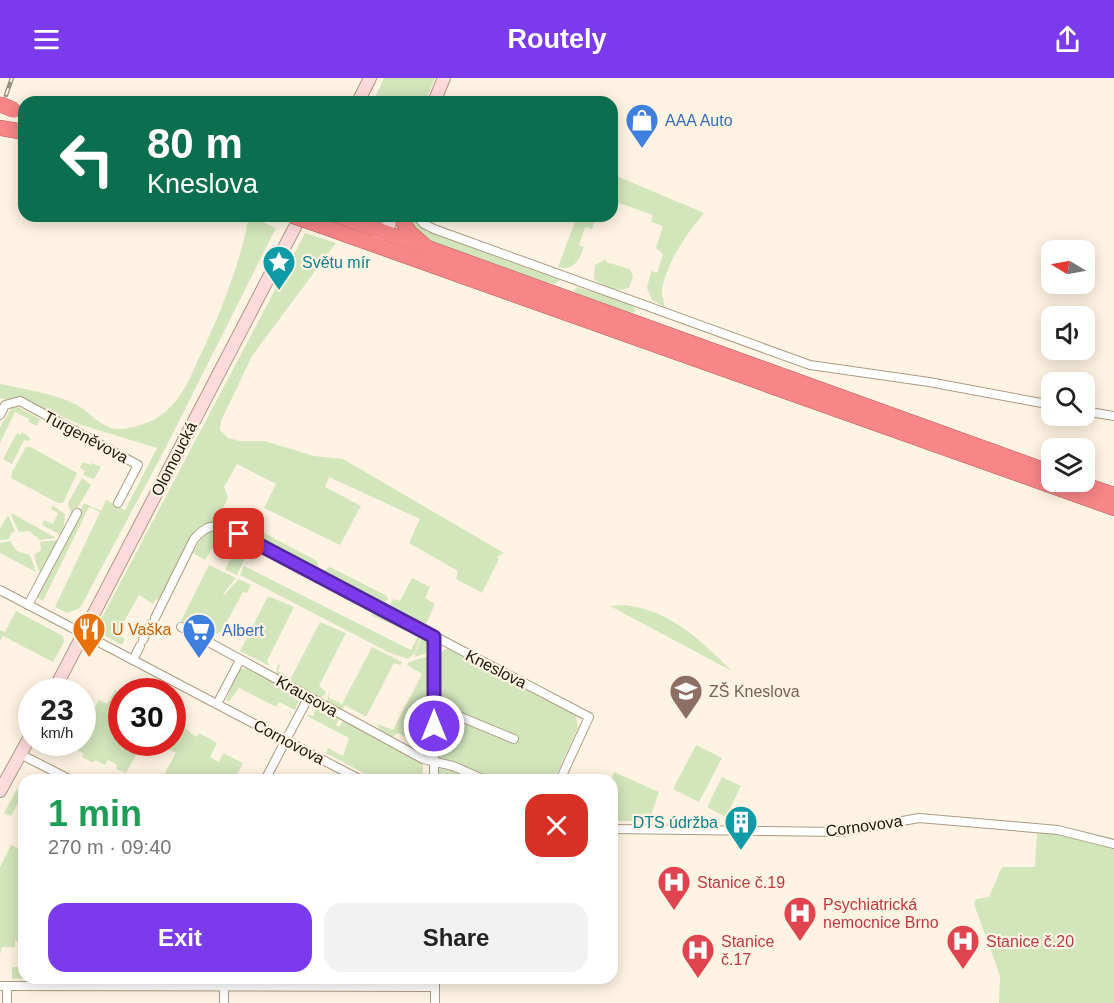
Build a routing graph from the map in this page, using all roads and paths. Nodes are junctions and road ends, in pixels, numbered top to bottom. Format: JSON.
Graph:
{"nodes":[{"id":1,"x":370,"y":78,"type":"edge"},
{"id":2,"x":444,"y":78,"type":"edge"},
{"id":3,"x":361,"y":96,"type":"edge"},
{"id":4,"x":436,"y":96,"type":"edge"},
{"id":5,"x":0,"y":128,"type":"edge"},
{"id":6,"x":18,"y":131,"type":"edge"},
{"id":7,"x":293,"y":222,"type":"edge"},
{"id":8,"x":355,"y":222,"type":"edge"},
{"id":9,"x":383,"y":222,"type":"edge"},
{"id":10,"x":390,"y":222,"type":"edge"},
{"id":11,"x":403,"y":222,"type":"edge"},
{"id":12,"x":422,"y":222,"type":"edge"},
{"id":13,"x":381,"y":232,"type":"junction"},
{"id":14,"x":366,"y":242,"type":"junction"},
{"id":15,"x":388,"y":249,"type":"junction"},
{"id":16,"x":433,"y":251,"type":"junction"},
{"id":17,"x":1041,"y":403,"type":"edge"},
{"id":18,"x":1095,"y":413,"type":"edge"},
{"id":19,"x":0,"y":415,"type":"edge"},
{"id":20,"x":1114,"y":416,"type":"edge"},
{"id":21,"x":1041,"y":469,"type":"edge"},
{"id":22,"x":1095,"y":488,"type":"edge"},
{"id":23,"x":1114,"y":495,"type":"edge"},
{"id":24,"x":118,"y":503,"type":"dead end"},
{"id":25,"x":1114,"y":508,"type":"edge"},
{"id":26,"x":77,"y":513,"type":"dead end"},
{"id":27,"x":0,"y":590,"type":"edge"},
{"id":28,"x":28,"y":605,"type":"junction"},
{"id":29,"x":181,"y":627,"type":"dead end"},
{"id":30,"x":83,"y":634,"type":"junction"},
{"id":31,"x":434,"y":637,"type":"junction"},
{"id":32,"x":133,"y":660,"type":"junction"},
{"id":33,"x":240,"y":660,"type":"junction"},
{"id":34,"x":60,"y":678,"type":"edge"},
{"id":35,"x":308,"y":698,"type":"junction"},
{"id":36,"x":217,"y":704,"type":"junction"},
{"id":37,"x":434,"y":709,"type":"junction"},
{"id":38,"x":514,"y":739,"type":"dead end"},
{"id":39,"x":285,"y":741,"type":"junction"},
{"id":40,"x":19,"y":756,"type":"edge"},
{"id":41,"x":24,"y":756,"type":"edge"},
{"id":42,"x":434,"y":761,"type":"junction"},
{"id":43,"x":59,"y":774,"type":"edge"},
{"id":44,"x":268,"y":774,"type":"edge"},
{"id":45,"x":349,"y":774,"type":"edge"},
{"id":46,"x":434,"y":774,"type":"edge"},
{"id":47,"x":471,"y":774,"type":"edge"},
{"id":48,"x":563,"y":774,"type":"edge"},
{"id":49,"x":0,"y":791,"type":"edge"},
{"id":50,"x":618,"y":829,"type":"edge"},
{"id":51,"x":1114,"y":844,"type":"edge"},
{"id":52,"x":224,"y":984,"type":"edge"},
{"id":53,"x":435,"y":984,"type":"edge"},
{"id":54,"x":4,"y":986,"type":"edge"},
{"id":55,"x":7,"y":1003,"type":"edge"},
{"id":56,"x":224,"y":1003,"type":"edge"},
{"id":57,"x":435,"y":1003,"type":"edge"}],
"edges":[{"from":1,"to":3,"type":"main road"},
{"from":2,"to":4,"type":"main road"},
{"from":5,"to":6,"type":"highway"},
{"from":7,"to":14,"type":"highway","bridge":true},
{"from":7,"to":30,"type":"main road","name":"Olomoucká"},
{"from":8,"to":13,"type":"highway"},
{"from":9,"to":13,"type":"main road"},
{"from":10,"to":13,"type":"main road"},
{"from":11,"to":16,"type":"highway"},
{"from":12,"to":17,"type":"street"},
{"from":13,"to":14,"type":"main road"},
{"from":13,"to":15,"type":"main road"},
{"from":13,"to":16,"type":"highway"},
{"from":14,"to":15,"type":"highway"},
{"from":15,"to":25,"type":"highway"},
{"from":16,"to":21,"type":"highway"},
{"from":18,"to":20,"type":"street"},
{"from":19,"to":24,"type":"street","name":"Turgeněvova"},
{"from":22,"to":23,"type":"highway"},
{"from":26,"to":28,"type":"street"},
{"from":27,"to":28,"type":"street"},
{"from":28,"to":30,"type":"street"},
{"from":29,"to":33,"type":"street","name":"Krausova"},
{"from":30,"to":32,"type":"street","name":"Cornovova"},
{"from":30,"to":34,"type":"main road","name":"Olomoucká"},
{"from":31,"to":32,"type":"street","name":"Kneslova"},
{"from":31,"to":37,"type":"street"},
{"from":31,"to":48,"type":"street","name":"Kneslova"},
{"from":32,"to":36,"type":"street","name":"Cornovova"},
{"from":33,"to":35,"type":"street","name":"Krausova"},
{"from":33,"to":36,"type":"street"},
{"from":35,"to":39,"type":"street"},
{"from":35,"to":42,"type":"street","name":"Krausova"},
{"from":36,"to":39,"type":"street","name":"Cornovova"},
{"from":37,"to":38,"type":"street"},
{"from":37,"to":42,"type":"street"},
{"from":39,"to":44,"type":"street"},
{"from":39,"to":45,"type":"street","name":"Cornovova"},
{"from":40,"to":49,"type":"main road"},
{"from":41,"to":43,"type":"street"},
{"from":42,"to":46,"type":"street"},
{"from":42,"to":47,"type":"street","name":"Krausova"},
{"from":50,"to":51,"type":"street","name":"Cornovova"},
{"from":52,"to":56,"type":"street"},
{"from":53,"to":57,"type":"street"},
{"from":54,"to":55,"type":"street"}]}
